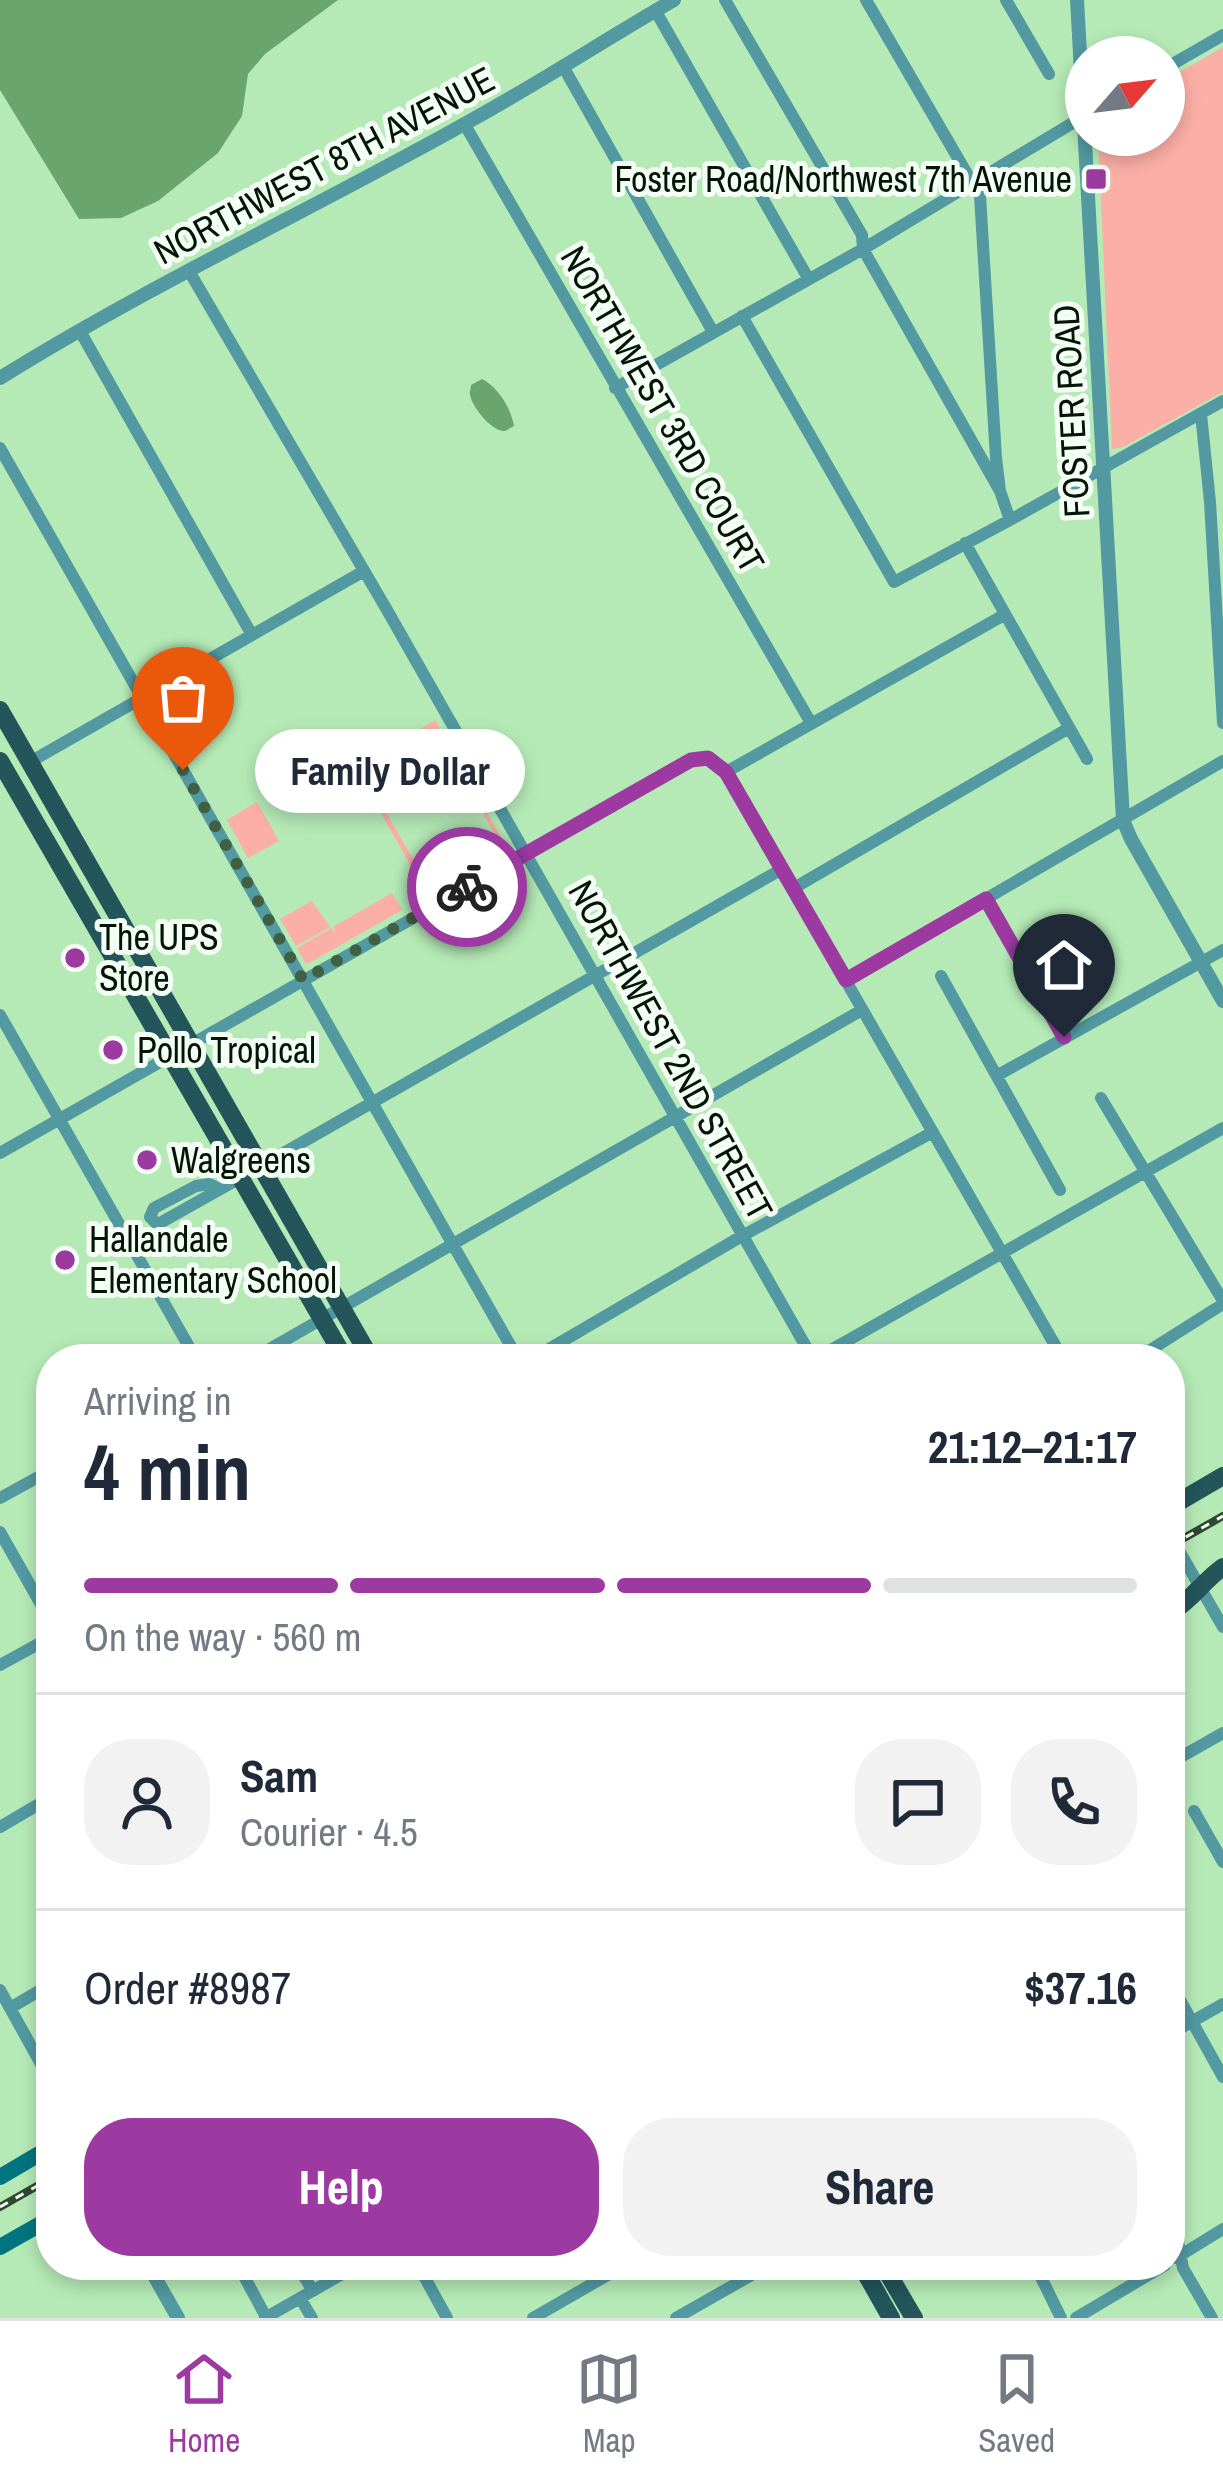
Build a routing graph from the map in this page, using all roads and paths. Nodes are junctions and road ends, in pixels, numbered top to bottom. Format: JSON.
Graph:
{"nodes":[{"id":1,"x":674,"y":0,"type":"edge"},
{"id":2,"x":725,"y":0,"type":"edge"},
{"id":3,"x":866,"y":0,"type":"edge"},
{"id":4,"x":1006,"y":0,"type":"edge"},
{"id":5,"x":1077,"y":0,"type":"edge"},
{"id":6,"x":655,"y":10,"type":"junction"},
{"id":7,"x":1079,"y":36,"type":"edge"},
{"id":8,"x":1223,"y":36,"type":"edge"},
{"id":9,"x":1185,"y":57,"type":"edge"},
{"id":10,"x":563,"y":68,"type":"junction"},
{"id":11,"x":1049,"y":74,"type":"dead end"},
{"id":12,"x":465,"y":124,"type":"junction"},
{"id":13,"x":1065,"y":128,"type":"edge"},
{"id":14,"x":1087,"y":156,"type":"edge"},
{"id":15,"x":973,"y":182,"type":"junction"},
{"id":16,"x":862,"y":249,"type":"junction"},
{"id":17,"x":190,"y":271,"type":"junction"},
{"id":18,"x":808,"y":278,"type":"junction"},
{"id":19,"x":742,"y":316,"type":"junction"},
{"id":20,"x":80,"y":331,"type":"junction"},
{"id":21,"x":713,"y":332,"type":"junction"},
{"id":22,"x":0,"y":378,"type":"edge"},
{"id":23,"x":615,"y":388,"type":"junction"},
{"id":24,"x":1223,"y":401,"type":"edge"},
{"id":25,"x":1201,"y":414,"type":"junction"},
{"id":26,"x":0,"y":448,"type":"edge"},
{"id":27,"x":1105,"y":468,"type":"junction"},
{"id":28,"x":1000,"y":491,"type":"junction"},
{"id":29,"x":1216,"y":498,"type":"edge"},
{"id":30,"x":1010,"y":520,"type":"junction"},
{"id":31,"x":965,"y":543,"type":"junction"},
{"id":32,"x":364,"y":571,"type":"junction"},
{"id":33,"x":1004,"y":615,"type":"junction"},
{"id":34,"x":1221,"y":630,"type":"edge"},
{"id":35,"x":252,"y":634,"type":"junction"},
{"id":36,"x":142,"y":698,"type":"junction"},
{"id":37,"x":0,"y":710,"type":"edge"},
{"id":38,"x":811,"y":723,"type":"junction"},
{"id":39,"x":1223,"y":723,"type":"edge"},
{"id":40,"x":1069,"y":728,"type":"junction"},
{"id":41,"x":0,"y":749,"type":"edge"},
{"id":42,"x":1087,"y":759,"type":"dead end"},
{"id":43,"x":1223,"y":761,"type":"edge"},
{"id":44,"x":31,"y":763,"type":"junction"},
{"id":45,"x":2,"y":771,"type":"edge"},
{"id":46,"x":726,"y":772,"type":"junction"},
{"id":47,"x":52,"y":802,"type":"junction"},
{"id":48,"x":1123,"y":820,"type":"junction"},
{"id":49,"x":526,"y":853,"type":"junction"},
{"id":50,"x":782,"y":869,"type":"junction"},
{"id":51,"x":794,"y":888,"type":"junction"},
{"id":52,"x":986,"y":899,"type":"junction"},
{"id":53,"x":1223,"y":950,"type":"edge"},
{"id":54,"x":1201,"y":963,"type":"junction"},
{"id":55,"x":595,"y":974,"type":"junction"},
{"id":56,"x":941,"y":976,"type":"dead end"},
{"id":57,"x":303,"y":980,"type":"junction"},
{"id":58,"x":846,"y":980,"type":"junction"},
{"id":59,"x":1223,"y":1001,"type":"edge"},
{"id":60,"x":862,"y":1010,"type":"junction"},
{"id":61,"x":0,"y":1015,"type":"edge"},
{"id":62,"x":1064,"y":1037,"type":"junction"},
{"id":63,"x":181,"y":1051,"type":"junction"},
{"id":64,"x":998,"y":1076,"type":"junction"},
{"id":65,"x":1101,"y":1097,"type":"dead end"},
{"id":66,"x":372,"y":1102,"type":"junction"},
{"id":67,"x":676,"y":1117,"type":"junction"},
{"id":68,"x":60,"y":1119,"type":"junction"},
{"id":69,"x":1223,"y":1128,"type":"edge"},
{"id":70,"x":933,"y":1132,"type":"junction"},
{"id":71,"x":0,"y":1153,"type":"edge"},
{"id":72,"x":259,"y":1167,"type":"junction"},
{"id":73,"x":1145,"y":1173,"type":"junction"},
{"id":74,"x":240,"y":1178,"type":"junction"},
{"id":75,"x":218,"y":1188,"type":"junction"},
{"id":76,"x":1060,"y":1190,"type":"dead end"},
{"id":77,"x":742,"y":1236,"type":"junction"},
{"id":78,"x":453,"y":1244,"type":"junction"},
{"id":79,"x":1003,"y":1253,"type":"junction"},
{"id":80,"x":1223,"y":1303,"type":"edge"},
{"id":81,"x":342,"y":1309,"type":"junction"},
{"id":82,"x":322,"y":1319,"type":"junction"},
{"id":83,"x":188,"y":1344,"type":"edge"},
{"id":84,"x":278,"y":1344,"type":"edge"},
{"id":85,"x":336,"y":1344,"type":"edge"},
{"id":86,"x":362,"y":1344,"type":"edge"},
{"id":87,"x":510,"y":1344,"type":"edge"},
{"id":88,"x":558,"y":1344,"type":"edge"},
{"id":89,"x":805,"y":1344,"type":"edge"},
{"id":90,"x":841,"y":1344,"type":"edge"},
{"id":91,"x":1055,"y":1344,"type":"edge"},
{"id":92,"x":1159,"y":1344,"type":"edge"},
{"id":93,"x":1223,"y":1477,"type":"edge"},
{"id":94,"x":36,"y":1478,"type":"edge"},
{"id":95,"x":0,"y":1498,"type":"edge"},
{"id":96,"x":1185,"y":1499,"type":"edge"},
{"id":97,"x":0,"y":1532,"type":"edge"},
{"id":98,"x":1185,"y":1562,"type":"edge"},
{"id":99,"x":1223,"y":1567,"type":"edge"},
{"id":100,"x":1200,"y":1588,"type":"junction"},
{"id":101,"x":36,"y":1596,"type":"edge"},
{"id":102,"x":1185,"y":1603,"type":"edge"},
{"id":103,"x":1223,"y":1627,"type":"edge"},
{"id":104,"x":36,"y":1645,"type":"edge"},
{"id":105,"x":0,"y":1665,"type":"edge"},
{"id":106,"x":1223,"y":1732,"type":"edge"},
{"id":107,"x":1185,"y":1754,"type":"edge"},
{"id":108,"x":36,"y":1806,"type":"edge"},
{"id":109,"x":1194,"y":1811,"type":"dead end"},
{"id":110,"x":0,"y":1827,"type":"edge"},
{"id":111,"x":1223,"y":1862,"type":"edge"},
{"id":112,"x":0,"y":1990,"type":"edge"},
{"id":113,"x":36,"y":1993,"type":"edge"},
{"id":114,"x":1223,"y":2004,"type":"edge"},
{"id":115,"x":10,"y":2008,"type":"junction"},
{"id":116,"x":1185,"y":2009,"type":"edge"},
{"id":117,"x":1192,"y":2021,"type":"junction"},
{"id":118,"x":1185,"y":2025,"type":"edge"},
{"id":119,"x":36,"y":2055,"type":"edge"},
{"id":120,"x":1223,"y":2078,"type":"edge"},
{"id":121,"x":36,"y":2156,"type":"edge"},
{"id":122,"x":0,"y":2177,"type":"edge"},
{"id":123,"x":36,"y":2227,"type":"edge"},
{"id":124,"x":1223,"y":2229,"type":"edge"},
{"id":125,"x":0,"y":2247,"type":"edge"},
{"id":126,"x":1185,"y":2253,"type":"edge"},
{"id":127,"x":1185,"y":2271,"type":"edge"},
{"id":128,"x":156,"y":2280,"type":"edge"},
{"id":129,"x":246,"y":2280,"type":"edge"},
{"id":130,"x":302,"y":2280,"type":"edge"},
{"id":131,"x":332,"y":2280,"type":"edge"},
{"id":132,"x":426,"y":2280,"type":"edge"},
{"id":133,"x":599,"y":2280,"type":"edge"},
{"id":134,"x":743,"y":2280,"type":"edge"},
{"id":135,"x":870,"y":2280,"type":"edge"},
{"id":136,"x":892,"y":2280,"type":"edge"},
{"id":137,"x":1042,"y":2280,"type":"edge"},
{"id":138,"x":1140,"y":2280,"type":"edge"},
{"id":139,"x":306,"y":2295,"type":"junction"},
{"id":140,"x":178,"y":2318,"type":"edge"},
{"id":141,"x":266,"y":2318,"type":"edge"},
{"id":142,"x":312,"y":2318,"type":"edge"},
{"id":143,"x":447,"y":2318,"type":"edge"},
{"id":144,"x":533,"y":2318,"type":"edge"},
{"id":145,"x":676,"y":2318,"type":"edge"},
{"id":146,"x":892,"y":2318,"type":"edge"},
{"id":147,"x":914,"y":2318,"type":"edge"},
{"id":148,"x":1061,"y":2318,"type":"edge"},
{"id":149,"x":1076,"y":2318,"type":"edge"},
{"id":150,"x":1212,"y":2318,"type":"edge"}],
"edges":[{"from":1,"to":6,"type":"street","name":"NORTHWEST 8TH AVENUE"},
{"from":2,"to":16,"type":"street"},
{"from":3,"to":15,"type":"street"},
{"from":4,"to":11,"type":"street"},
{"from":5,"to":7,"type":"street","name":"FOSTER ROAD"},
{"from":6,"to":10,"type":"street","name":"NORTHWEST 8TH AVENUE"},
{"from":6,"to":18,"type":"street"},
{"from":8,"to":9,"type":"street"},
{"from":10,"to":12,"type":"street","name":"NORTHWEST 8TH AVENUE"},
{"from":10,"to":21,"type":"street"},
{"from":12,"to":17,"type":"street","name":"NORTHWEST 8TH AVENUE"},
{"from":12,"to":23,"type":"street","name":"NORTHWEST 3RD COURT"},
{"from":13,"to":15,"type":"street"},
{"from":14,"to":27,"type":"street","name":"FOSTER ROAD"},
{"from":15,"to":16,"type":"street"},
{"from":15,"to":28,"type":"street"},
{"from":16,"to":18,"type":"street"},
{"from":16,"to":28,"type":"street"},
{"from":17,"to":20,"type":"street","name":"NORTHWEST 8TH AVENUE"},
{"from":17,"to":32,"type":"street","name":"NORTHWEST 2ND STREET"},
{"from":18,"to":19,"type":"street"},
{"from":19,"to":21,"type":"street"},
{"from":19,"to":31,"type":"street"},
{"from":20,"to":22,"type":"street","name":"NORTHWEST 8TH AVENUE"},
{"from":20,"to":35,"type":"street"},
{"from":21,"to":23,"type":"street"},
{"from":23,"to":38,"type":"street","name":"NORTHWEST 3RD COURT"},
{"from":24,"to":25,"type":"street"},
{"from":25,"to":27,"type":"street"},
{"from":25,"to":29,"type":"street"},
{"from":26,"to":36,"type":"street"},
{"from":27,"to":30,"type":"street"},
{"from":27,"to":48,"type":"street","name":"FOSTER ROAD"},
{"from":28,"to":30,"type":"street"},
{"from":29,"to":34,"type":"street"},
{"from":30,"to":31,"type":"street"},
{"from":31,"to":33,"type":"street"},
{"from":32,"to":35,"type":"street"},
{"from":32,"to":49,"type":"street","name":"NORTHWEST 2ND STREET"},
{"from":33,"to":38,"type":"street"},
{"from":33,"to":40,"type":"street"},
{"from":34,"to":39,"type":"street"},
{"from":35,"to":36,"type":"street"},
{"from":36,"to":44,"type":"street"},
{"from":36,"to":57,"type":"street"},
{"from":37,"to":44,"type":"main road"},
{"from":38,"to":46,"type":"street"},
{"from":40,"to":42,"type":"street"},
{"from":40,"to":51,"type":"street"},
{"from":41,"to":44,"type":"main road"},
{"from":43,"to":48,"type":"street"},
{"from":44,"to":47,"type":"main road"},
{"from":45,"to":47,"type":"main road"},
{"from":45,"to":63,"type":"main road"},
{"from":46,"to":49,"type":"street"},
{"from":46,"to":50,"type":"street"},
{"from":47,"to":63,"type":"main road"},
{"from":48,"to":52,"type":"street"},
{"from":48,"to":54,"type":"street"},
{"from":49,"to":55,"type":"street","name":"NORTHWEST 2ND STREET"},
{"from":49,"to":57,"type":"street"},
{"from":50,"to":51,"type":"street"},
{"from":50,"to":55,"type":"street"},
{"from":51,"to":58,"type":"street"},
{"from":52,"to":58,"type":"street"},
{"from":52,"to":62,"type":"street"},
{"from":53,"to":54,"type":"street"},
{"from":54,"to":59,"type":"street"},
{"from":54,"to":62,"type":"street"},
{"from":55,"to":66,"type":"street"},
{"from":55,"to":67,"type":"street","name":"NORTHWEST 2ND STREET"},
{"from":56,"to":64,"type":"street"},
{"from":57,"to":63,"type":"street"},
{"from":57,"to":66,"type":"street"},
{"from":58,"to":60,"type":"street"},
{"from":60,"to":67,"type":"street"},
{"from":60,"to":70,"type":"street"},
{"from":61,"to":68,"type":"street"},
{"from":62,"to":64,"type":"street"},
{"from":63,"to":68,"type":"street"},
{"from":63,"to":72,"type":"main road"},
{"from":63,"to":74,"type":"main road"},
{"from":64,"to":76,"type":"street"},
{"from":65,"to":73,"type":"street"},
{"from":66,"to":72,"type":"street"},
{"from":66,"to":78,"type":"street"},
{"from":67,"to":77,"type":"street","name":"NORTHWEST 2ND STREET"},
{"from":67,"to":78,"type":"street"},
{"from":68,"to":71,"type":"street"},
{"from":68,"to":83,"type":"street"},
{"from":69,"to":73,"type":"street"},
{"from":70,"to":77,"type":"street"},
{"from":70,"to":79,"type":"street"},
{"from":72,"to":81,"type":"main road"},
{"from":73,"to":79,"type":"street"},
{"from":73,"to":80,"type":"street"},
{"from":74,"to":75,"type":"street"},
{"from":74,"to":82,"type":"main road"},
{"from":75,"to":75,"type":"street"},
{"from":77,"to":88,"type":"street"},
{"from":77,"to":89,"type":"street","name":"NORTHWEST 2ND STREET"},
{"from":78,"to":81,"type":"street"},
{"from":78,"to":87,"type":"street"},
{"from":79,"to":90,"type":"street"},
{"from":79,"to":91,"type":"street"},
{"from":80,"to":92,"type":"street"},
{"from":81,"to":82,"type":"street"},
{"from":81,"to":86,"type":"main road"},
{"from":82,"to":84,"type":"street"},
{"from":82,"to":85,"type":"main road"},
{"from":93,"to":96,"type":"main road"},
{"from":94,"to":95,"type":"street"},
{"from":97,"to":101,"type":"street"},
{"from":98,"to":100,"type":"street"},
{"from":99,"to":100,"type":"main road"},
{"from":100,"to":102,"type":"main road"},
{"from":100,"to":103,"type":"street"},
{"from":104,"to":105,"type":"street"},
{"from":106,"to":107,"type":"street"},
{"from":108,"to":110,"type":"street"},
{"from":109,"to":111,"type":"street"},
{"from":112,"to":115,"type":"street"},
{"from":113,"to":115,"type":"street"},
{"from":114,"to":117,"type":"street"},
{"from":115,"to":119,"type":"street"},
{"from":116,"to":117,"type":"street"},
{"from":117,"to":118,"type":"street"},
{"from":117,"to":120,"type":"street"},
{"from":121,"to":122,"type":"main road"},
{"from":123,"to":125,"type":"main road"},
{"from":124,"to":126,"type":"street"},
{"from":127,"to":150,"type":"street"},
{"from":128,"to":140,"type":"street"},
{"from":129,"to":141,"type":"street"},
{"from":130,"to":139,"type":"street"},
{"from":131,"to":139,"type":"street"},
{"from":132,"to":143,"type":"street"},
{"from":133,"to":144,"type":"street"},
{"from":134,"to":145,"type":"street"},
{"from":135,"to":146,"type":"main road"},
{"from":136,"to":147,"type":"main road"},
{"from":137,"to":148,"type":"street"},
{"from":138,"to":149,"type":"street"},
{"from":139,"to":141,"type":"street"},
{"from":139,"to":142,"type":"street"}]}
